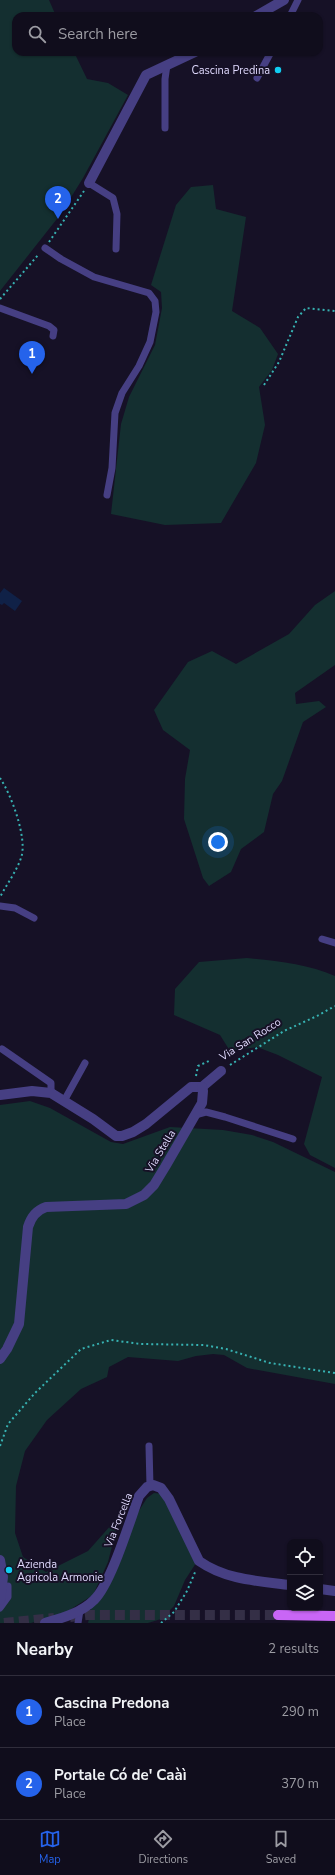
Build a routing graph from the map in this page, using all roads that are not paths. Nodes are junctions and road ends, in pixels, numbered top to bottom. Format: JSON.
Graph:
{"nodes":[{"id":1,"x":284,"y":0,"type":"edge"},
{"id":2,"x":298,"y":0,"type":"edge"},
{"id":3,"x":263,"y":12,"type":"edge"},
{"id":4,"x":292,"y":12,"type":"edge"},
{"id":5,"x":186,"y":56,"type":"edge"},
{"id":6,"x":269,"y":56,"type":"edge"},
{"id":7,"x":167,"y":65,"type":"junction"},
{"id":8,"x":257,"y":78,"type":"dead end"},
{"id":9,"x":165,"y":128,"type":"dead end"},
{"id":10,"x":89,"y":183,"type":"joint"},
{"id":11,"x":45,"y":248,"type":"dead end"},
{"id":12,"x":116,"y":249,"type":"dead end"},
{"id":13,"x":0,"y":308,"type":"edge"},
{"id":14,"x":53,"y":336,"type":"dead end"},
{"id":15,"x":107,"y":495,"type":"dead end"},
{"id":16,"x":0,"y":906,"type":"edge"},
{"id":17,"x":34,"y":918,"type":"dead end"},
{"id":18,"x":322,"y":939,"type":"dead end"},
{"id":19,"x":335,"y":943,"type":"edge"},
{"id":20,"x":2,"y":1049,"type":"dead end"},
{"id":21,"x":85,"y":1063,"type":"dead end"},
{"id":22,"x":222,"y":1071,"type":"road end"},
{"id":23,"x":202,"y":1087,"type":"junction"},
{"id":24,"x":51,"y":1094,"type":"junction"},
{"id":25,"x":0,"y":1095,"type":"edge"},
{"id":26,"x":64,"y":1101,"type":"junction"},
{"id":27,"x":195,"y":1115,"type":"junction"},
{"id":28,"x":293,"y":1139,"type":"dead end"},
{"id":29,"x":0,"y":1359,"type":"edge"},
{"id":30,"x":149,"y":1446,"type":"dead end"},
{"id":31,"x":150,"y":1486,"type":"junction"},
{"id":32,"x":0,"y":1560,"type":"edge"},
{"id":33,"x":287,"y":1585,"type":"edge"},
{"id":34,"x":8,"y":1586,"type":"dead end"},
{"id":35,"x":323,"y":1589,"type":"edge"},
{"id":36,"x":335,"y":1591,"type":"edge"},
{"id":37,"x":0,"y":1600,"type":"edge"},
{"id":38,"x":0,"y":1608,"type":"edge"},
{"id":39,"x":80,"y":1610,"type":"junction"},
{"id":40,"x":278,"y":1615,"type":"tunnel mouth"},
{"id":41,"x":335,"y":1616,"type":"edge"},
{"id":42,"x":45,"y":1623,"type":"tunnel mouth"},
{"id":43,"x":78,"y":1623,"type":"edge"}],
"edges":[{"from":1,"to":3,"type":"street"},
{"from":2,"to":4,"type":"lane"},
{"from":5,"to":7,"type":"street"},
{"from":6,"to":8,"type":"lane"},
{"from":7,"to":9,"type":"lane"},
{"from":7,"to":10,"type":"street"},
{"from":10,"to":12,"type":"lane"},
{"from":11,"to":15,"type":"lane"},
{"from":13,"to":14,"type":"lane"},
{"from":16,"to":17,"type":"lane"},
{"from":18,"to":19,"type":"lane"},
{"from":20,"to":24,"type":"lane"},
{"from":21,"to":26,"type":"lane"},
{"from":22,"to":23,"type":"street","name":"Via San Rocco"},
{"from":23,"to":26,"type":"street","name":"Via Stella"},
{"from":23,"to":27,"type":"street","name":"Via Stella"},
{"from":24,"to":25,"type":"street","name":"Via Stella"},
{"from":24,"to":26,"type":"street","name":"Via Stella"},
{"from":27,"to":28,"type":"lane"},
{"from":27,"to":29,"type":"street","name":"Via Stella"},
{"from":30,"to":31,"type":"lane"},
{"from":31,"to":33,"type":"street"},
{"from":31,"to":39,"type":"street","name":"Via Forcella"},
{"from":32,"to":37,"type":"street"},
{"from":34,"to":38,"type":"lane"},
{"from":35,"to":36,"type":"street"},
{"from":39,"to":42,"type":"street","name":"Via Forcella"},
{"from":39,"to":43,"type":"lane"},
{"from":40,"to":41,"type":"main road"}]}
